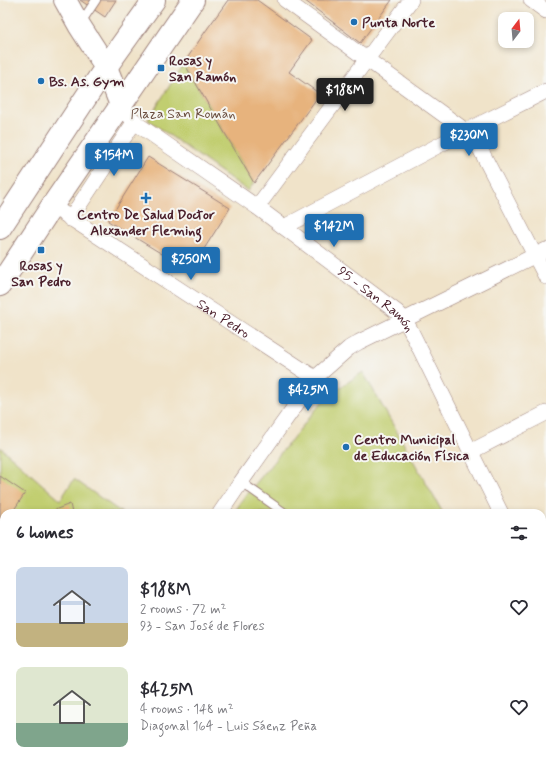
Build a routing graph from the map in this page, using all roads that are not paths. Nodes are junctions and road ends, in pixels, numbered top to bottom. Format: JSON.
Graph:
{"nodes":[{"id":1,"x":65,"y":0,"type":"edge"},
{"id":2,"x":96,"y":0,"type":"edge"},
{"id":3,"x":154,"y":0,"type":"edge"},
{"id":4,"x":193,"y":0,"type":"edge"},
{"id":5,"x":285,"y":0,"type":"edge"},
{"id":6,"x":411,"y":0,"type":"edge"},
{"id":7,"x":530,"y":0,"type":"edge"},
{"id":8,"x":546,"y":11,"type":"edge"},
{"id":9,"x":79,"y":25,"type":"junction"},
{"id":10,"x":367,"y":59,"type":"junction"},
{"id":11,"x":106,"y":67,"type":"junction"},
{"id":12,"x":546,"y":91,"type":"edge"},
{"id":13,"x":121,"y":105,"type":"junction"},
{"id":14,"x":135,"y":122,"type":"junction"},
{"id":15,"x":466,"y":131,"type":"junction"},
{"id":16,"x":52,"y":206,"type":"junction"},
{"id":17,"x":257,"y":207,"type":"junction"},
{"id":18,"x":70,"y":219,"type":"junction"},
{"id":19,"x":284,"y":227,"type":"junction"},
{"id":20,"x":0,"y":228,"type":"edge"},
{"id":21,"x":541,"y":253,"type":"edge"},
{"id":22,"x":546,"y":277,"type":"edge"},
{"id":23,"x":0,"y":285,"type":"edge"},
{"id":24,"x":405,"y":320,"type":"junction"},
{"id":25,"x":315,"y":378,"type":"junction"},
{"id":26,"x":546,"y":413,"type":"edge"},
{"id":27,"x":470,"y":452,"type":"junction"},
{"id":28,"x":241,"y":482,"type":"junction"},
{"id":29,"x":223,"y":509,"type":"edge"},
{"id":30,"x":279,"y":509,"type":"edge"},
{"id":31,"x":499,"y":509,"type":"edge"}],
"edges":[{"from":1,"to":9,"type":"main road"},
{"from":2,"to":9,"type":"lane"},
{"from":3,"to":11,"type":"main road"},
{"from":4,"to":13,"type":"main road"},
{"from":5,"to":10,"type":"street"},
{"from":6,"to":10,"type":"street"},
{"from":7,"to":8,"type":"street"},
{"from":9,"to":11,"type":"main road"},
{"from":10,"to":15,"type":"street"},
{"from":10,"to":17,"type":"street"},
{"from":11,"to":13,"type":"main road"},
{"from":11,"to":20,"type":"main road"},
{"from":12,"to":15,"type":"street"},
{"from":13,"to":14,"type":"street","name":"95 - San Ramón"},
{"from":13,"to":16,"type":"main road"},
{"from":14,"to":17,"type":"street","name":"95 - San Ramón"},
{"from":14,"to":18,"type":"street"},
{"from":15,"to":19,"type":"street"},
{"from":15,"to":21,"type":"street"},
{"from":16,"to":18,"type":"street","name":"San Pedro"},
{"from":16,"to":23,"type":"main road"},
{"from":17,"to":19,"type":"street","name":"95 - San Ramón"},
{"from":18,"to":25,"type":"street","name":"San Pedro"},
{"from":19,"to":24,"type":"street","name":"95 - San Ramón"},
{"from":21,"to":22,"type":"street"},
{"from":21,"to":24,"type":"street"},
{"from":24,"to":25,"type":"street"},
{"from":24,"to":27,"type":"street","name":"95 - San Ramón"},
{"from":25,"to":28,"type":"street"},
{"from":26,"to":27,"type":"street"},
{"from":27,"to":31,"type":"street","name":"95 - San Ramón"},
{"from":28,"to":29,"type":"street"},
{"from":28,"to":30,"type":"lane"}]}
